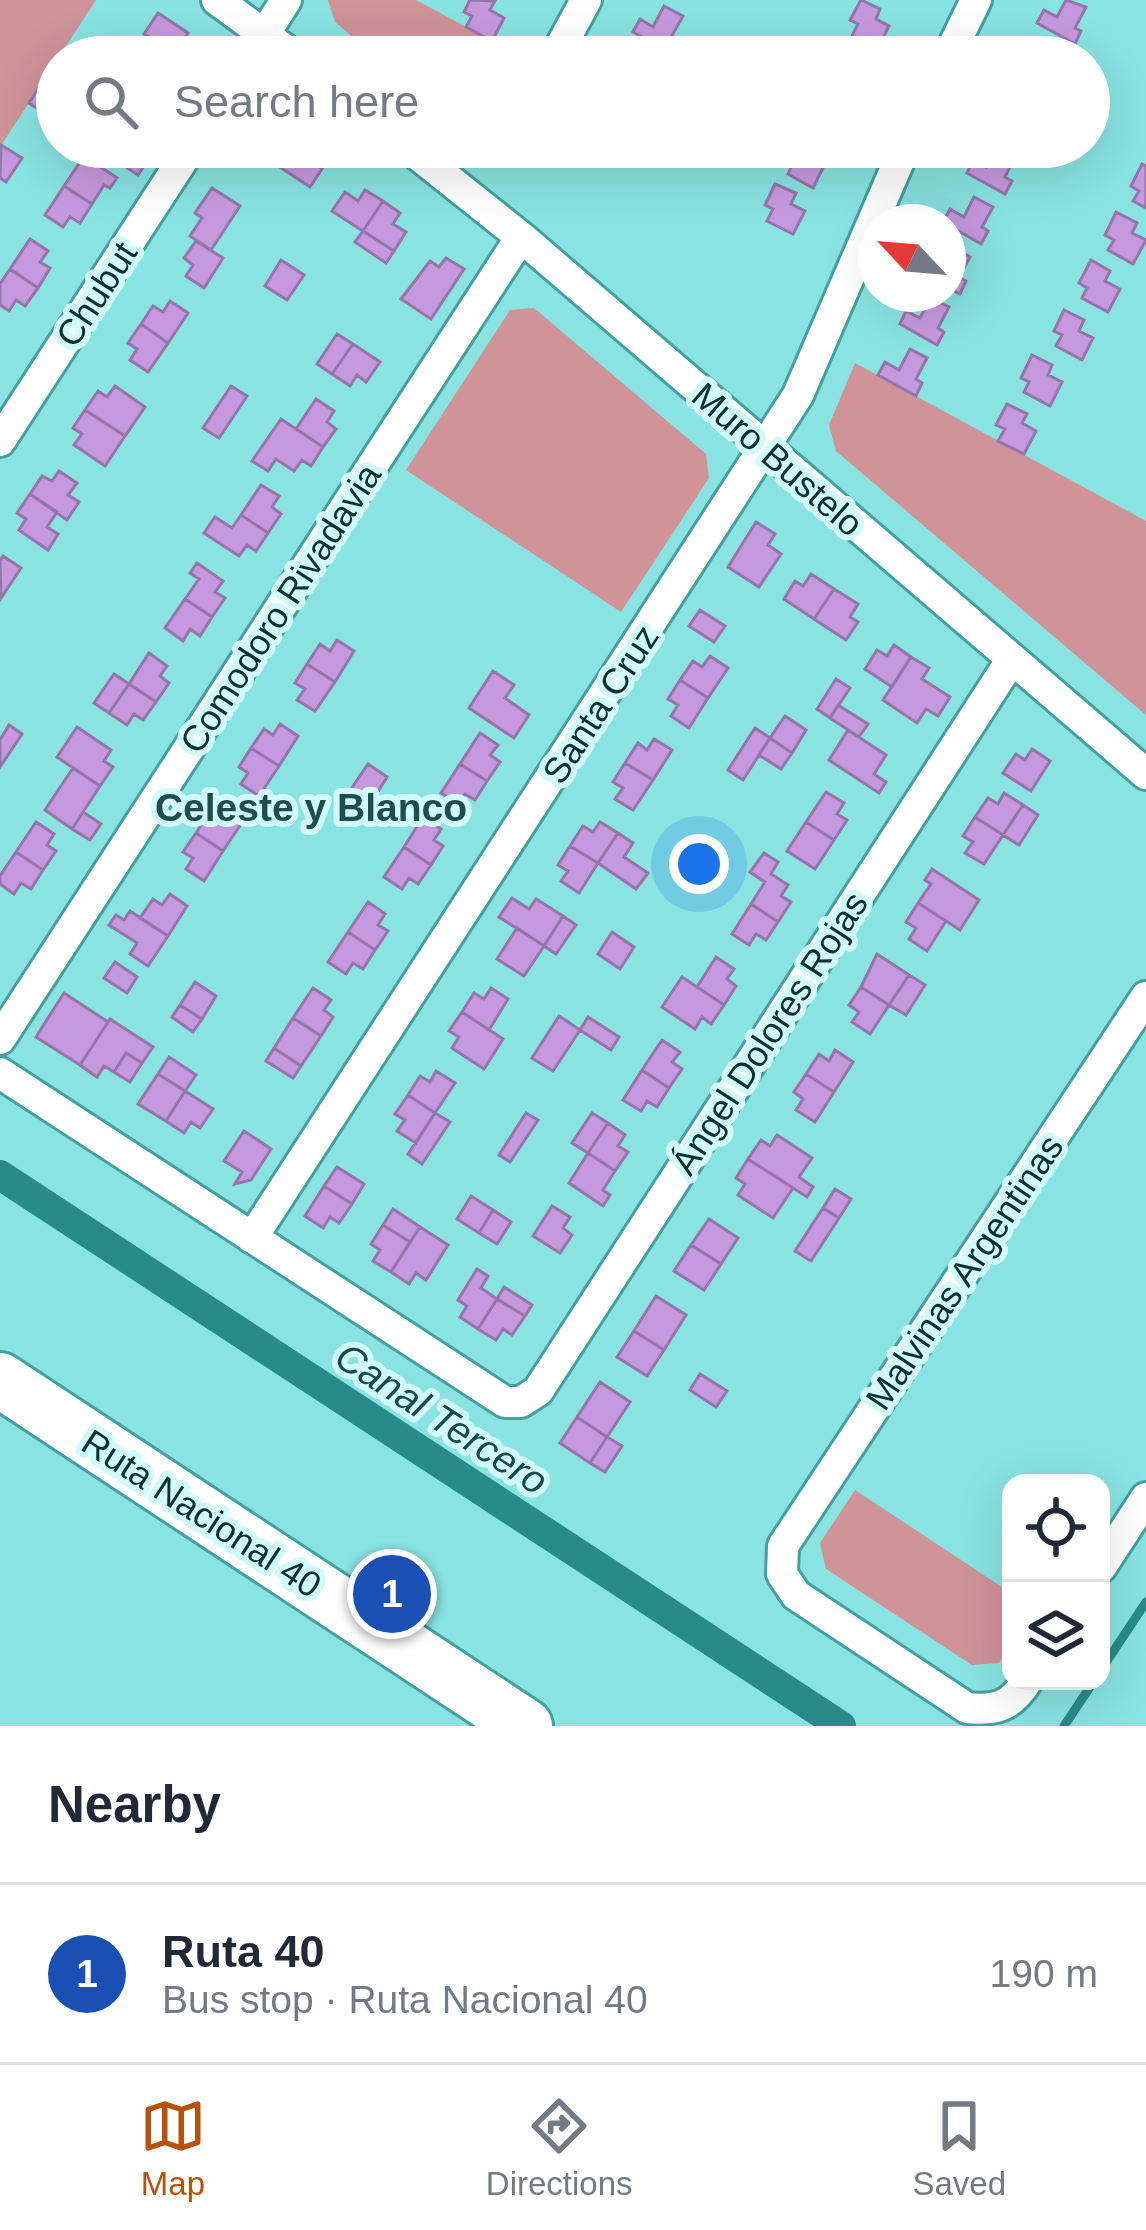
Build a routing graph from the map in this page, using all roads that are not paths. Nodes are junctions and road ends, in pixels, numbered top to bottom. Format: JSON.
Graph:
{"nodes":[{"id":1,"x":217,"y":0,"type":"edge"},
{"id":2,"x":286,"y":0,"type":"edge"},
{"id":3,"x":586,"y":0,"type":"edge"},
{"id":4,"x":976,"y":0,"type":"edge"},
{"id":5,"x":249,"y":36,"type":"edge"},
{"id":6,"x":263,"y":36,"type":"edge"},
{"id":7,"x":566,"y":36,"type":"edge"},
{"id":8,"x":958,"y":36,"type":"edge"},
{"id":9,"x":177,"y":168,"type":"edge"},
{"id":10,"x":434,"y":168,"type":"edge"},
{"id":11,"x":896,"y":168,"type":"edge"},
{"id":12,"x":521,"y":237,"type":"junction"},
{"id":13,"x":0,"y":441,"type":"edge"},
{"id":14,"x":766,"y":448,"type":"junction"},
{"id":15,"x":1012,"y":659,"type":"junction"},
{"id":16,"x":1146,"y":774,"type":"edge"},
{"id":17,"x":1146,"y":998,"type":"edge"},
{"id":18,"x":0,"y":1039,"type":"edge"},
{"id":19,"x":0,"y":1073,"type":"edge"},
{"id":20,"x":252,"y":1238,"type":"junction"},
{"id":21,"x":0,"y":1380,"type":"edge"},
{"id":22,"x":1146,"y":1498,"type":"edge"},
{"id":23,"x":1110,"y":1553,"type":"edge"},
{"id":24,"x":1020,"y":1692,"type":"edge"},
{"id":25,"x":525,"y":1726,"type":"edge"}],
"edges":[{"from":1,"to":5,"type":"street"},
{"from":2,"to":6,"type":"street"},
{"from":3,"to":7,"type":"street"},
{"from":4,"to":8,"type":"street"},
{"from":9,"to":13,"type":"street","name":"Chubut"},
{"from":10,"to":12,"type":"street","name":"Muro Bustelo"},
{"from":11,"to":14,"type":"street","name":"Santa Cruz"},
{"from":12,"to":14,"type":"street","name":"Muro Bustelo"},
{"from":12,"to":18,"type":"street","name":"Comodoro Rivadavia"},
{"from":14,"to":15,"type":"street","name":"Muro Bustelo"},
{"from":14,"to":20,"type":"street","name":"Santa Cruz"},
{"from":15,"to":16,"type":"street","name":"Muro Bustelo"},
{"from":15,"to":20,"type":"street","name":"Ángel Dolores Rojas"},
{"from":17,"to":24,"type":"street","name":"Malvinas Argentinas"},
{"from":19,"to":20,"type":"street"},
{"from":21,"to":25,"type":"highway","name":"Ruta Nacional 40"},
{"from":22,"to":23,"type":"street"}]}
